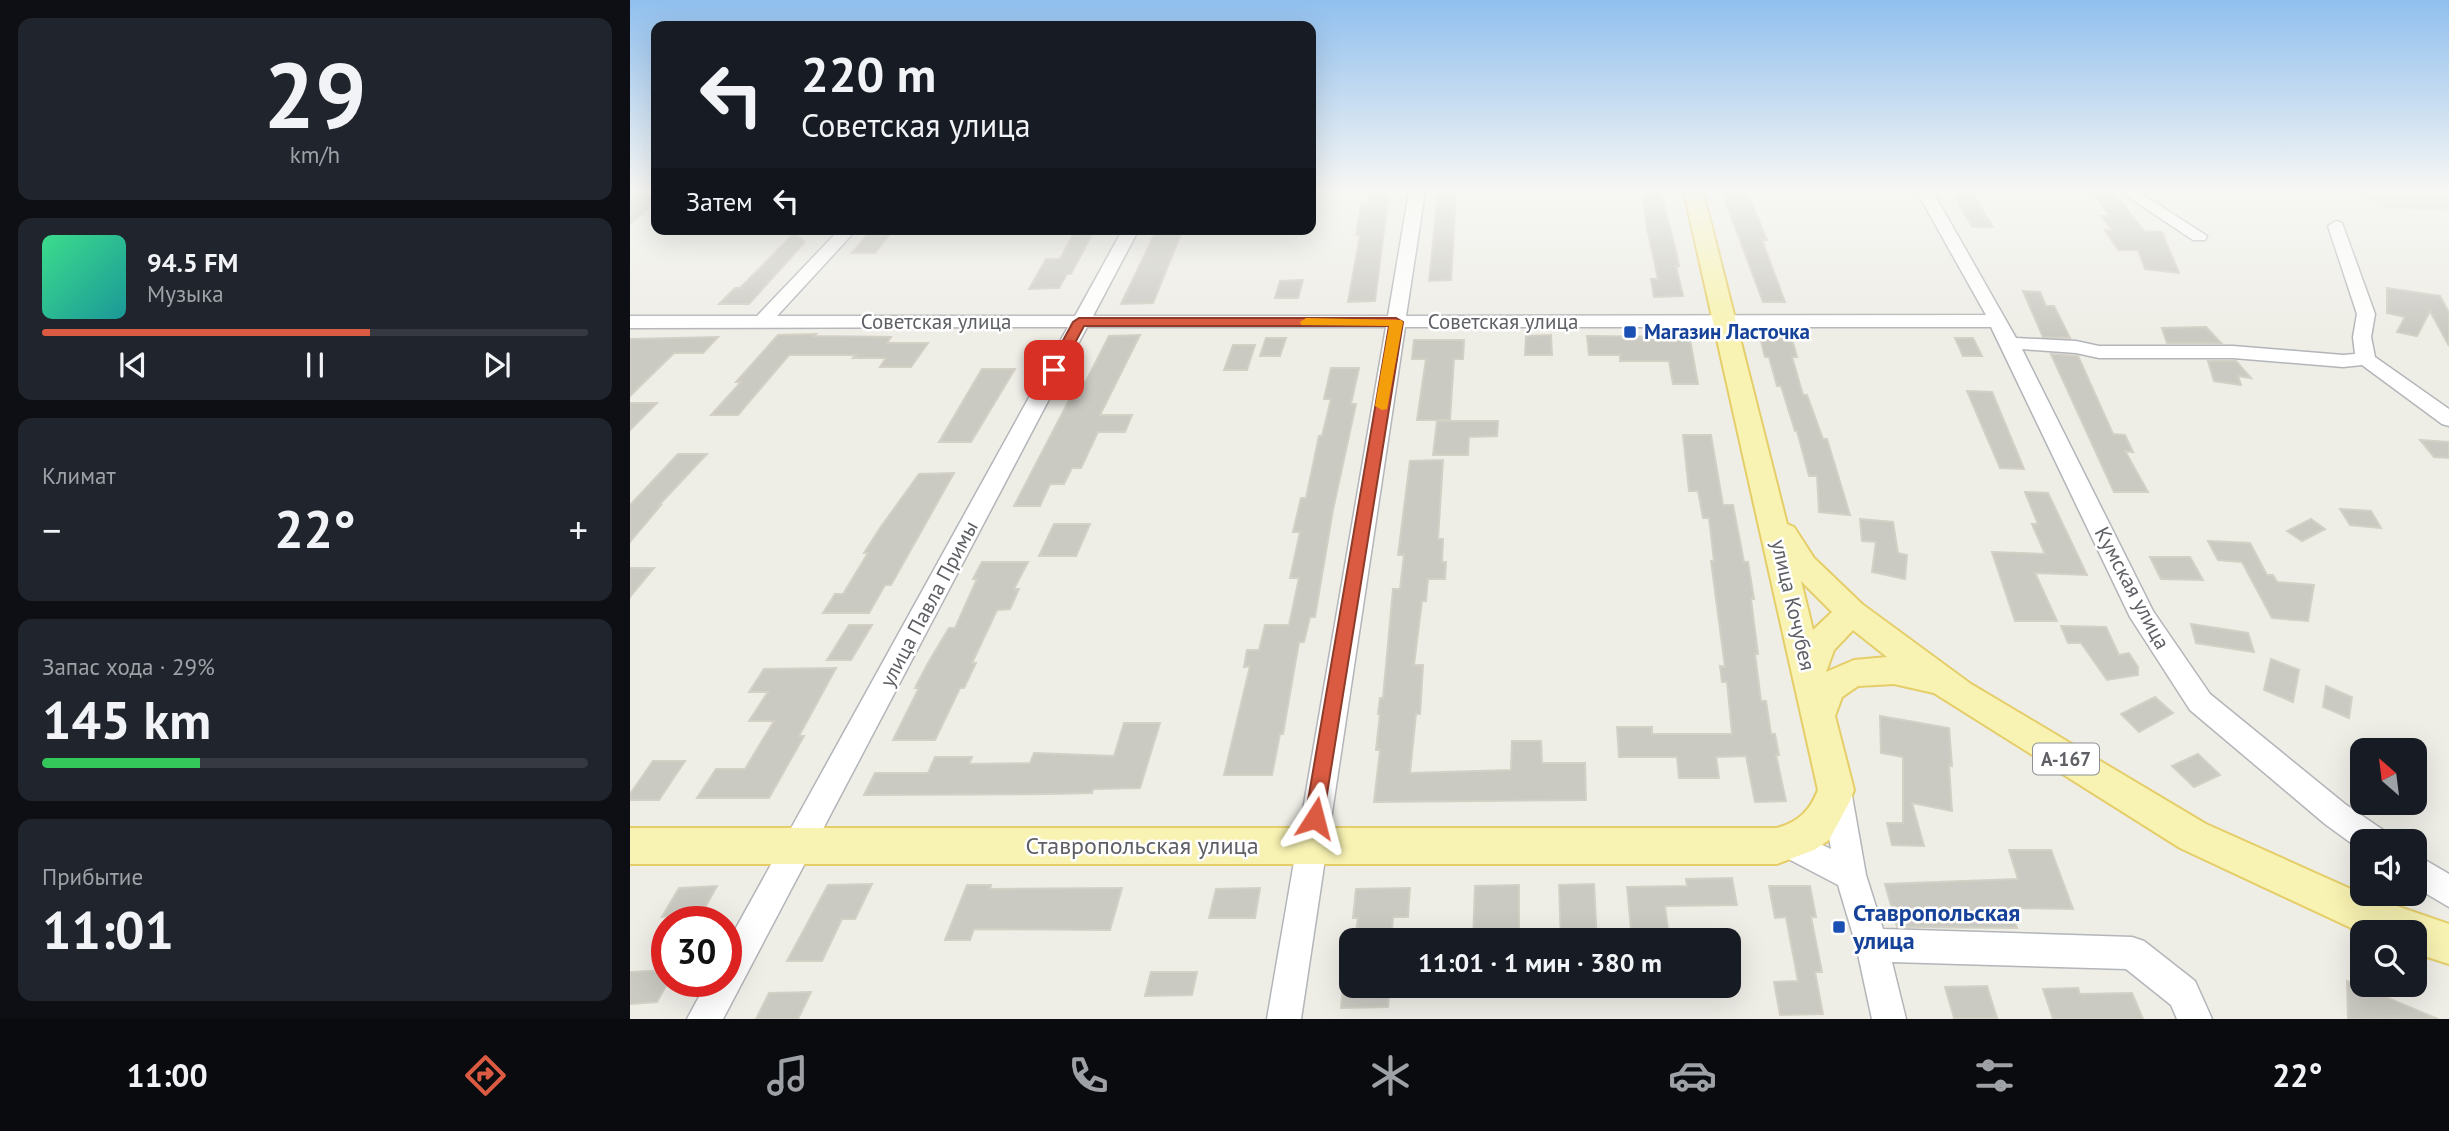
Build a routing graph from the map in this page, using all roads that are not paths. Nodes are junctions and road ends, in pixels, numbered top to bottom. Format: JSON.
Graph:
{"nodes":[{"id":1,"x":839,"y":240,"type":"edge"},
{"id":2,"x":1126,"y":240,"type":"edge"},
{"id":3,"x":1409,"y":240,"type":"edge"},
{"id":4,"x":1704,"y":240,"type":"edge"},
{"id":5,"x":1952,"y":240,"type":"edge"},
{"id":6,"x":2341,"y":240,"type":"edge"},
{"id":7,"x":630,"y":321,"type":"edge"},
{"id":8,"x":1724,"y":321,"type":"junction"},
{"id":9,"x":1998,"y":321,"type":"junction"},
{"id":10,"x":762,"y":322,"type":"junction"},
{"id":11,"x":1079,"y":322,"type":"junction"},
{"id":12,"x":1396,"y":322,"type":"junction"},
{"id":13,"x":2009,"y":343,"type":"junction"},
{"id":14,"x":2366,"y":359,"type":"junction"},
{"id":15,"x":2449,"y":419,"type":"edge"},
{"id":16,"x":1772,"y":514,"type":"junction"},
{"id":17,"x":1851,"y":612,"type":"junction"},
{"id":18,"x":1809,"y":674,"type":"junction"},
{"id":19,"x":1959,"y":694,"type":"junction"},
{"id":20,"x":1819,"y":715,"type":"junction"},
{"id":21,"x":1836,"y":790,"type":"junction"},
{"id":22,"x":2356,"y":829,"type":"edge"},
{"id":23,"x":1788,"y":843,"type":"junction"},
{"id":24,"x":630,"y":846,"type":"edge"},
{"id":25,"x":800,"y":846,"type":"junction"},
{"id":26,"x":1310,"y":846,"type":"junction"},
{"id":27,"x":1851,"y":875,"type":"junction"},
{"id":28,"x":2427,"y":877,"type":"edge"},
{"id":29,"x":2449,"y":892,"type":"edge"},
{"id":30,"x":2378,"y":920,"type":"edge"},
{"id":31,"x":2427,"y":937,"type":"edge"},
{"id":32,"x":2449,"y":944,"type":"edge"},
{"id":33,"x":1872,"y":945,"type":"junction"},
{"id":34,"x":742,"y":951,"type":"edge"},
{"id":35,"x":716,"y":997,"type":"edge"},
{"id":36,"x":704,"y":1019,"type":"edge"},
{"id":37,"x":1284,"y":1019,"type":"edge"},
{"id":38,"x":1889,"y":1019,"type":"edge"},
{"id":39,"x":2195,"y":1019,"type":"edge"}],
"edges":[{"from":1,"to":10,"type":"street"},
{"from":2,"to":11,"type":"street","name":"улица Павла Примы"},
{"from":3,"to":12,"type":"street"},
{"from":4,"to":8,"type":"main road","name":"улица Кочубея","number":"А-167"},
{"from":5,"to":9,"type":"street","name":"Кумская улица"},
{"from":6,"to":14,"type":"street"},
{"from":7,"to":10,"type":"street","name":"Советская улица"},
{"from":8,"to":9,"type":"street","name":"Советская улица"},
{"from":8,"to":12,"type":"street","name":"Советская улица"},
{"from":8,"to":16,"type":"main road","name":"улица Кочубея","number":"А-167"},
{"from":9,"to":13,"type":"street","name":"Кумская улица"},
{"from":10,"to":11,"type":"street","name":"Советская улица"},
{"from":11,"to":12,"type":"street","name":"Советская улица"},
{"from":11,"to":25,"type":"street","name":"улица Павла Примы"},
{"from":12,"to":26,"type":"street"},
{"from":13,"to":14,"type":"street"},
{"from":13,"to":22,"type":"street","name":"Кумская улица"},
{"from":14,"to":15,"type":"street"},
{"from":16,"to":17,"type":"main road","number":"А-167"},
{"from":16,"to":18,"type":"main road","name":"улица Кочубея"},
{"from":17,"to":18,"type":"main road"},
{"from":17,"to":19,"type":"main road","number":"А-167"},
{"from":18,"to":20,"type":"main road","name":"улица Кочубея"},
{"from":19,"to":20,"type":"main road"},
{"from":19,"to":30,"type":"main road","number":"А-167"},
{"from":20,"to":21,"type":"main road","name":"улица Кочубея"},
{"from":21,"to":23,"type":"main road","name":"Ставропольская улица"},
{"from":21,"to":27,"type":"street","name":"улица Кочубея"},
{"from":23,"to":26,"type":"main road","name":"Ставропольская улица"},
{"from":23,"to":27,"type":"street"},
{"from":24,"to":25,"type":"main road","name":"Ставропольская улица"},
{"from":25,"to":26,"type":"main road","name":"Ставропольская улица"},
{"from":25,"to":34,"type":"street","name":"улица Павла Примы"},
{"from":26,"to":37,"type":"street"},
{"from":27,"to":33,"type":"street","name":"улица Кочубея"},
{"from":28,"to":29,"type":"street"},
{"from":31,"to":32,"type":"main road","number":"А-167"},
{"from":33,"to":38,"type":"street","name":"улица Кочубея"},
{"from":33,"to":39,"type":"street"},
{"from":35,"to":36,"type":"street","name":"улица Павла Примы"}]}
